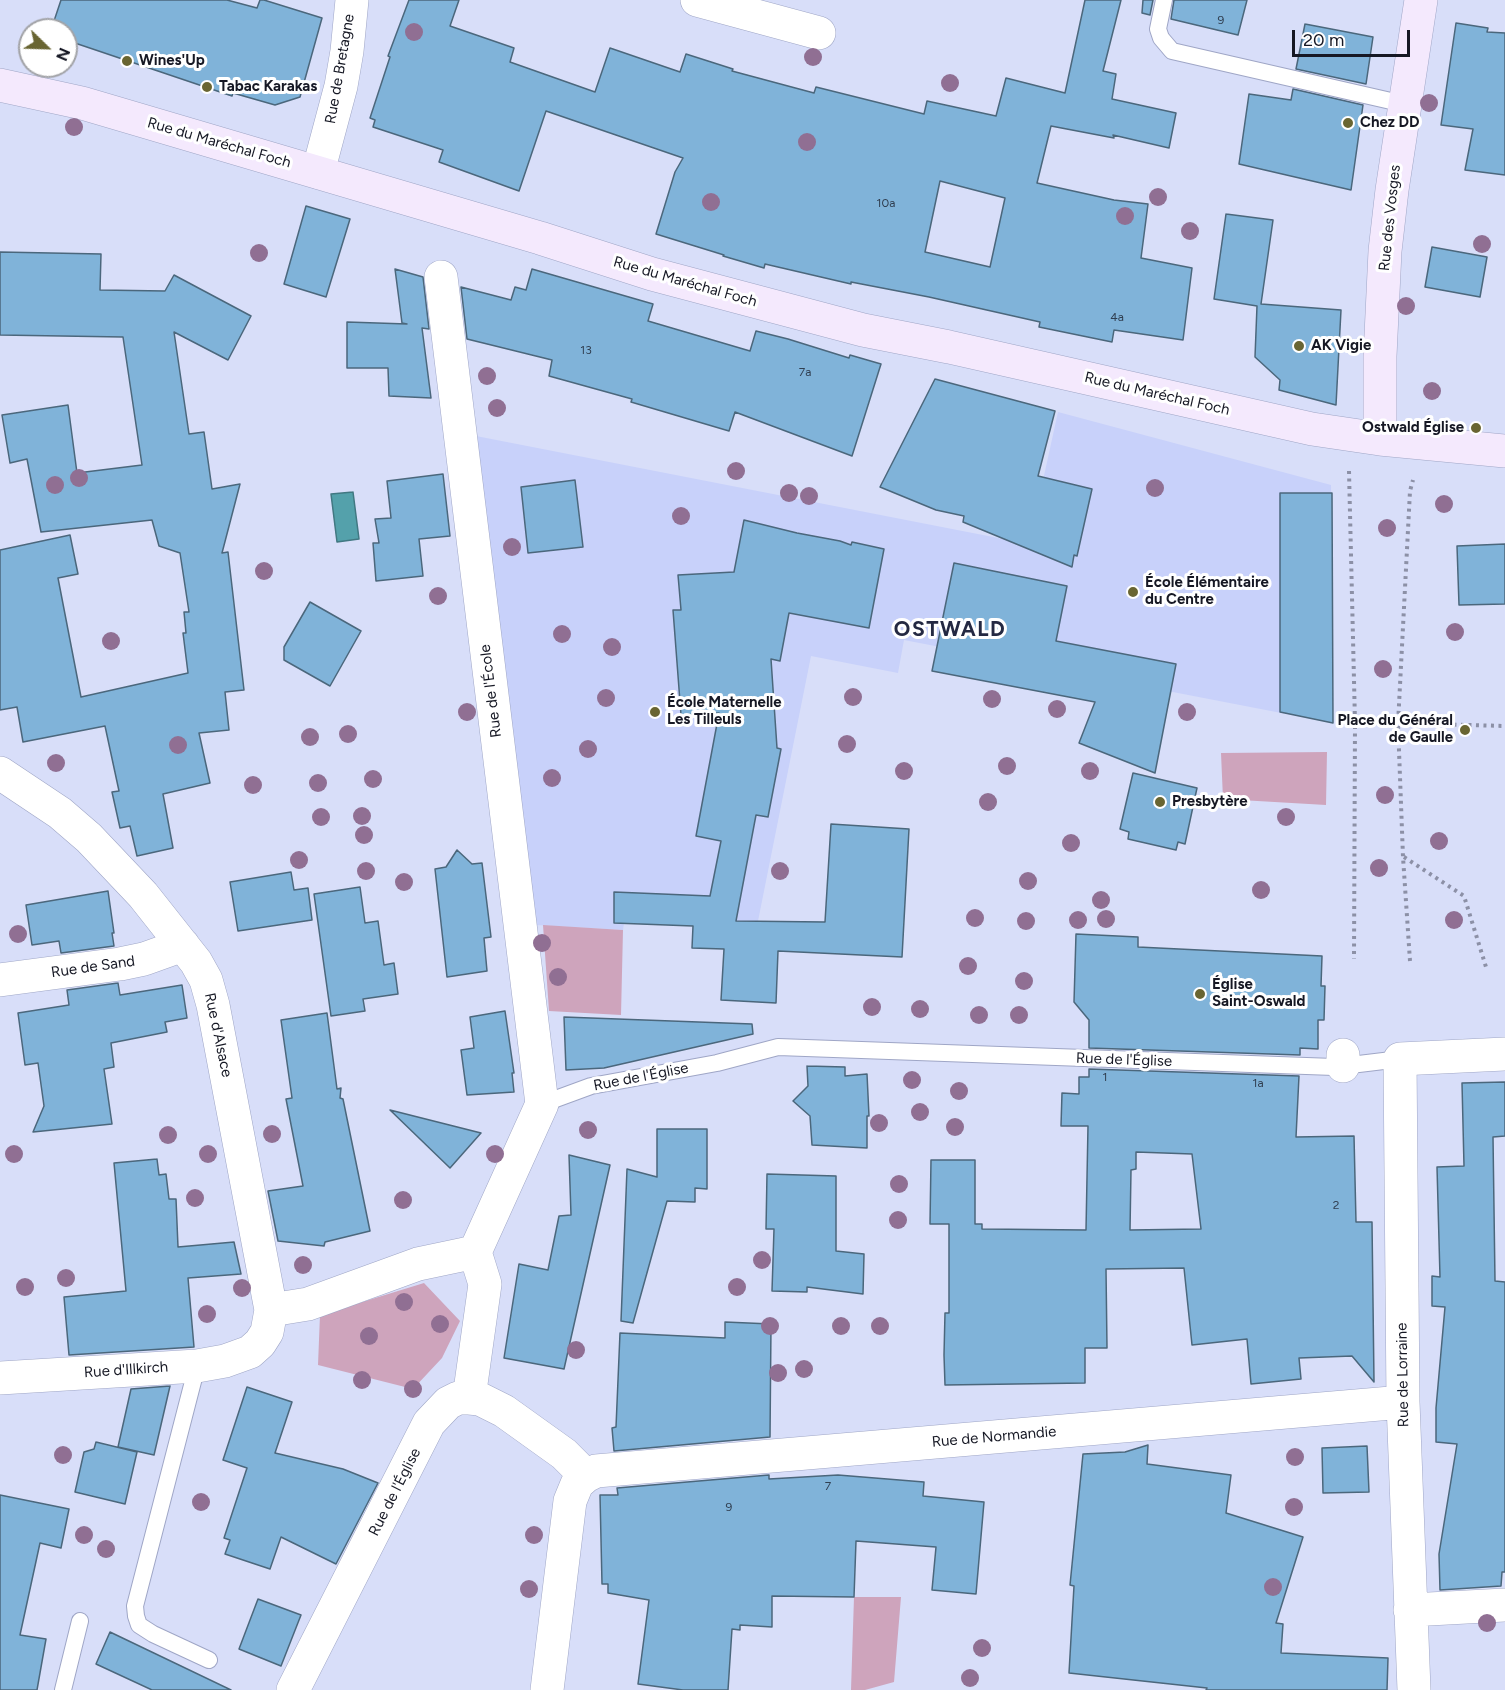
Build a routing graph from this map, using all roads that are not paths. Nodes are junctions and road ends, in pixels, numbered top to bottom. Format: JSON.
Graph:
{"nodes":[{"id":1,"x":352,"y":0,"type":"edge"},
{"id":2,"x":697,"y":0,"type":"edge"},
{"id":3,"x":1164,"y":0,"type":"edge"},
{"id":4,"x":1421,"y":0,"type":"edge"},
{"id":5,"x":819,"y":33,"type":"dead end"},
{"id":6,"x":0,"y":85,"type":"edge"},
{"id":7,"x":1404,"y":104,"type":"junction"},
{"id":8,"x":318,"y":172,"type":"junction"},
{"id":9,"x":441,"y":277,"type":"dead end"},
{"id":10,"x":1365,"y":436,"type":"junction"},
{"id":11,"x":1505,"y":451,"type":"edge"},
{"id":12,"x":0,"y":773,"type":"edge"},
{"id":13,"x":183,"y":945,"type":"junction"},
{"id":14,"x":0,"y":980,"type":"edge"},
{"id":15,"x":1505,"y":1054,"type":"edge"},
{"id":16,"x":1400,"y":1059,"type":"junction"},
{"id":17,"x":542,"y":1104,"type":"junction"},
{"id":18,"x":475,"y":1252,"type":"junction"},
{"id":19,"x":271,"y":1310,"type":"junction"},
{"id":20,"x":250,"y":1352,"type":"joint"},
{"id":21,"x":197,"y":1365,"type":"junction"},
{"id":22,"x":0,"y":1378,"type":"edge"},
{"id":23,"x":469,"y":1398,"type":"junction"},
{"id":24,"x":1403,"y":1402,"type":"junction"},
{"id":25,"x":586,"y":1476,"type":"junction"},
{"id":26,"x":1505,"y":1605,"type":"edge"},
{"id":27,"x":1410,"y":1610,"type":"junction"},
{"id":28,"x":80,"y":1622,"type":"dead end"},
{"id":29,"x":209,"y":1660,"type":"dead end"},
{"id":30,"x":63,"y":1690,"type":"edge"},
{"id":31,"x":293,"y":1690,"type":"edge"},
{"id":32,"x":547,"y":1690,"type":"edge"},
{"id":33,"x":1414,"y":1690,"type":"edge"}],
"edges":[{"from":1,"to":8,"type":"street","name":"Rue de Bretagne"},
{"from":2,"to":5,"type":"street"},
{"from":3,"to":7,"type":"lane"},
{"from":4,"to":7,"type":"street","name":"Rue des Vosges"},
{"from":6,"to":8,"type":"street","name":"Rue du Maréchal Foch"},
{"from":7,"to":10,"type":"street","name":"Rue des Vosges"},
{"from":8,"to":10,"type":"street","name":"Rue du Maréchal Foch"},
{"from":9,"to":17,"type":"street","name":"Rue de l'École"},
{"from":10,"to":11,"type":"street","name":"Rue du Maréchal Foch"},
{"from":12,"to":13,"type":"street","name":"Rue d'Alsace"},
{"from":13,"to":14,"type":"street","name":"Rue de Sand"},
{"from":13,"to":19,"type":"street","name":"Rue d'Alsace"},
{"from":15,"to":16,"type":"street"},
{"from":16,"to":17,"type":"lane","name":"Rue de l'Église"},
{"from":16,"to":24,"type":"street","name":"Rue de Lorraine"},
{"from":17,"to":18,"type":"street"},
{"from":18,"to":19,"type":"street"},
{"from":18,"to":23,"type":"street"},
{"from":19,"to":20,"type":"street","name":"Rue d'Alsace"},
{"from":20,"to":21,"type":"street","name":"Rue d'Illkirch"},
{"from":21,"to":22,"type":"street","name":"Rue d'Illkirch"},
{"from":21,"to":29,"type":"lane"},
{"from":23,"to":25,"type":"street"},
{"from":23,"to":31,"type":"street","name":"Rue de l'Église"},
{"from":24,"to":25,"type":"street","name":"Rue de Normandie"},
{"from":24,"to":27,"type":"street","name":"Rue de Lorraine"},
{"from":25,"to":32,"type":"street"},
{"from":26,"to":27,"type":"street"},
{"from":27,"to":33,"type":"street","name":"Rue de Lorraine"},
{"from":28,"to":30,"type":"lane"}]}
